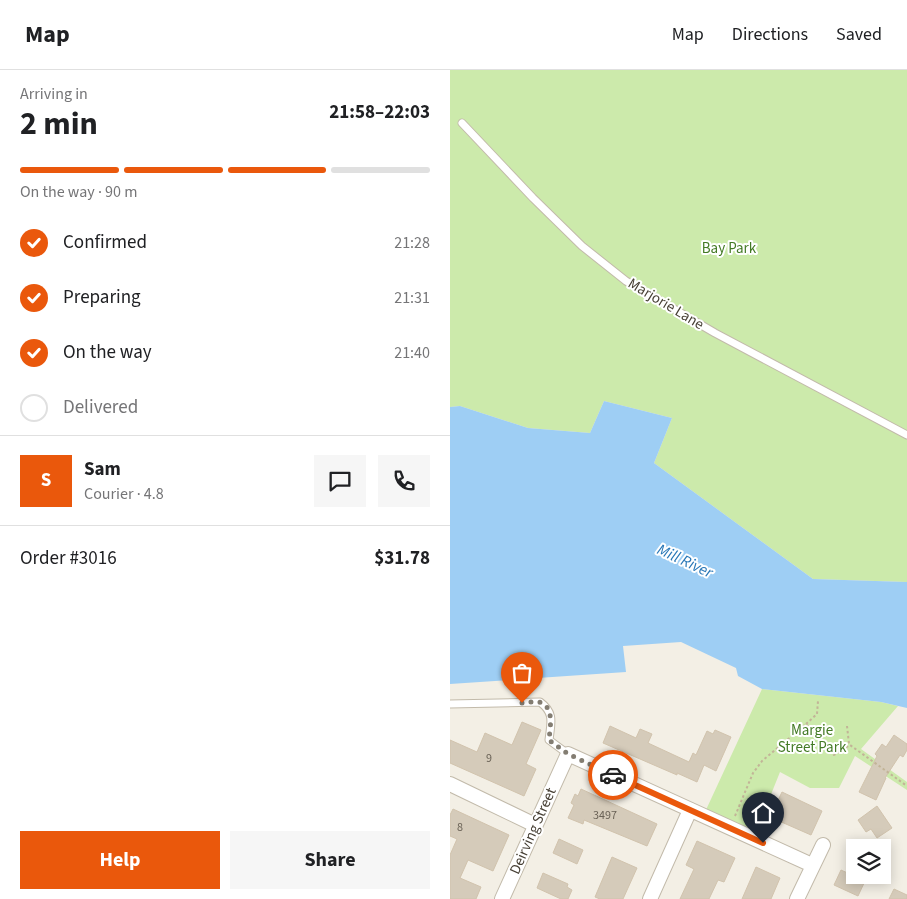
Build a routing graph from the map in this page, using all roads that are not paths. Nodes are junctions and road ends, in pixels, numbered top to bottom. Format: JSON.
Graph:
{"nodes":[{"id":1,"x":462,"y":123,"type":"dead end"},
{"id":2,"x":907,"y":435,"type":"edge"},
{"id":3,"x":450,"y":704,"type":"edge"},
{"id":4,"x":566,"y":759,"type":"junction"},
{"id":5,"x":450,"y":784,"type":"edge"},
{"id":6,"x":690,"y":810,"type":"junction"},
{"id":7,"x":535,"y":825,"type":"junction"},
{"id":8,"x":822,"y":845,"type":"dead end"},
{"id":9,"x":812,"y":865,"type":"junction"},
{"id":10,"x":502,"y":899,"type":"edge"},
{"id":11,"x":650,"y":899,"type":"edge"},
{"id":12,"x":797,"y":899,"type":"edge"}],
"edges":[{"from":1,"to":2,"type":"lane","name":"Marjorie Lane"},
{"from":3,"to":4,"type":"lane"},
{"from":4,"to":6,"type":"street"},
{"from":4,"to":7,"type":"street","name":"Deirving Street"},
{"from":5,"to":7,"type":"street"},
{"from":6,"to":9,"type":"street"},
{"from":6,"to":11,"type":"street"},
{"from":7,"to":10,"type":"street","name":"Deirving Street"},
{"from":8,"to":9,"type":"street"},
{"from":9,"to":12,"type":"street"}]}
